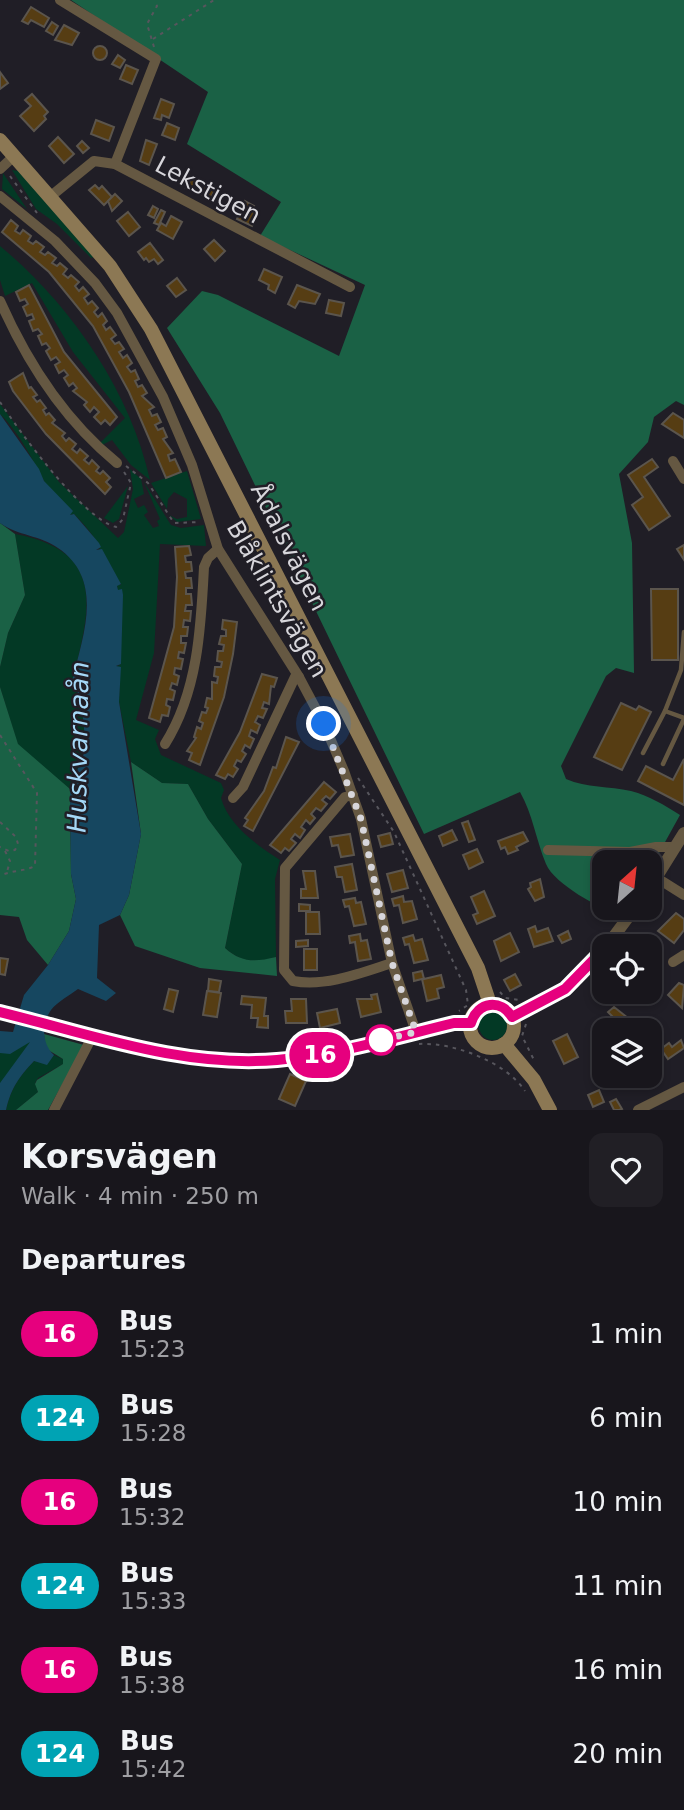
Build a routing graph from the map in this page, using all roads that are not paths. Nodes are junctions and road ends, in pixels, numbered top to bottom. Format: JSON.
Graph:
{"nodes":[{"id":1,"x":60,"y":0,"type":"edge"},
{"id":2,"x":0,"y":140,"type":"edge"},
{"id":3,"x":14,"y":156,"type":"junction"},
{"id":4,"x":115,"y":164,"type":"junction"},
{"id":5,"x":1,"y":168,"type":"edge"},
{"id":6,"x":0,"y":196,"type":"edge"},
{"id":7,"x":51,"y":196,"type":"junction"},
{"id":8,"x":350,"y":287,"type":"dead end"},
{"id":9,"x":0,"y":300,"type":"edge"},
{"id":10,"x":673,"y":461,"type":"dead end"},
{"id":11,"x":117,"y":463,"type":"road end"},
{"id":12,"x":684,"y":479,"type":"edge"},
{"id":13,"x":218,"y":549,"type":"junction"},
{"id":14,"x":684,"y":632,"type":"edge"},
{"id":15,"x":299,"y":677,"type":"junction"},
{"id":16,"x":665,"y":711,"type":"junction"},
{"id":17,"x":684,"y":719,"type":"edge"},
{"id":18,"x":165,"y":744,"type":"dead end"},
{"id":19,"x":643,"y":753,"type":"dead end"},
{"id":20,"x":663,"y":764,"type":"dead end"},
{"id":21,"x":353,"y":795,"type":"junction"},
{"id":22,"x":233,"y":798,"type":"dead end"},
{"id":23,"x":684,"y":833,"type":"edge"},
{"id":24,"x":676,"y":847,"type":"junction"},
{"id":25,"x":548,"y":850,"type":"dead end"},
{"id":26,"x":662,"y":869,"type":"edge"},
{"id":27,"x":662,"y":886,"type":"edge"},
{"id":28,"x":684,"y":895,"type":"edge"},
{"id":29,"x":684,"y":955,"type":"edge"},
{"id":30,"x":592,"y":962,"type":"edge"},
{"id":31,"x":673,"y":962,"type":"dead end"},
{"id":32,"x":392,"y":963,"type":"junction"},
{"id":33,"x":489,"y":999,"type":"junction"},
{"id":34,"x":6,"y":1014,"type":"edge"},
{"id":35,"x":512,"y":1017,"type":"junction"},
{"id":36,"x":471,"y":1023,"type":"junction"},
{"id":37,"x":92,"y":1037,"type":"junction"},
{"id":38,"x":415,"y":1038,"type":"junction"},
{"id":39,"x":504,"y":1044,"type":"junction"},
{"id":40,"x":684,"y":1087,"type":"edge"},
{"id":41,"x":54,"y":1110,"type":"edge"},
{"id":42,"x":550,"y":1110,"type":"edge"},
{"id":43,"x":638,"y":1110,"type":"edge"}],
"edges":[{"from":1,"to":4,"type":"street"},
{"from":2,"to":3,"type":"main road","name":"Ådalsvägen"},
{"from":3,"to":5,"type":"street"},
{"from":3,"to":7,"type":"main road","name":"Ådalsvägen"},
{"from":4,"to":7,"type":"street"},
{"from":4,"to":8,"type":"street","name":"Lekstigen"},
{"from":6,"to":13,"type":"street","name":"Blåklintsvägen"},
{"from":7,"to":33,"type":"main road","name":"Ådalsvägen"},
{"from":9,"to":11,"type":"street"},
{"from":10,"to":12,"type":"street"},
{"from":13,"to":15,"type":"street","name":"Blåklintsvägen"},
{"from":13,"to":18,"type":"street"},
{"from":14,"to":16,"type":"lane"},
{"from":15,"to":21,"type":"street","name":"Blåklintsvägen"},
{"from":15,"to":22,"type":"street"},
{"from":16,"to":17,"type":"lane"},
{"from":16,"to":19,"type":"lane"},
{"from":17,"to":20,"type":"lane"},
{"from":21,"to":32,"type":"street","name":"Blåklintsvägen"},
{"from":21,"to":32,"type":"street"},
{"from":23,"to":24,"type":"street"},
{"from":24,"to":25,"type":"street"},
{"from":24,"to":26,"type":"street"},
{"from":27,"to":28,"type":"street"},
{"from":29,"to":31,"type":"street"},
{"from":30,"to":35,"type":"street"},
{"from":32,"to":38,"type":"street","name":"Blåklintsvägen"},
{"from":33,"to":35,"type":"main road"},
{"from":33,"to":36,"type":"main road"},
{"from":34,"to":37,"type":"street"},
{"from":35,"to":39,"type":"main road"},
{"from":36,"to":38,"type":"street"},
{"from":36,"to":39,"type":"main road"},
{"from":37,"to":38,"type":"street"},
{"from":37,"to":41,"type":"street"},
{"from":39,"to":42,"type":"main road"},
{"from":40,"to":43,"type":"street"}]}
